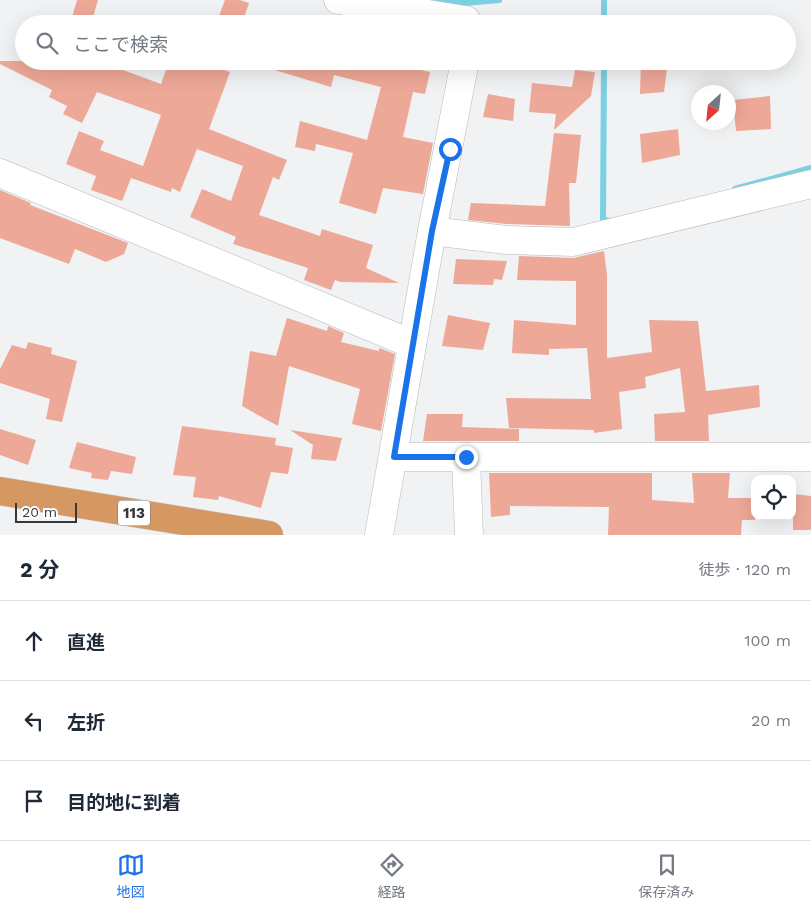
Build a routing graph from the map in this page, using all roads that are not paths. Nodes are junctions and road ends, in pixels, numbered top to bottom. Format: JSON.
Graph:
{"nodes":[{"id":1,"x":338,"y":0,"type":"edge"},
{"id":2,"x":434,"y":15,"type":"edge"},
{"id":3,"x":463,"y":70,"type":"edge"},
{"id":4,"x":0,"y":173,"type":"edge"},
{"id":5,"x":811,"y":184,"type":"edge"},
{"id":6,"x":432,"y":231,"type":"junction"},
{"id":7,"x":412,"y":344,"type":"junction"},
{"id":8,"x":394,"y":457,"type":"junction"},
{"id":9,"x":466,"y":457,"type":"junction"},
{"id":10,"x":811,"y":457,"type":"edge"},
{"id":11,"x":0,"y":491,"type":"edge"},
{"id":12,"x":269,"y":535,"type":"edge"},
{"id":13,"x":380,"y":535,"type":"edge"},
{"id":14,"x":469,"y":535,"type":"edge"}],
"edges":[{"from":1,"to":2,"type":"street"},
{"from":3,"to":6,"type":"street"},
{"from":4,"to":7,"type":"street"},
{"from":5,"to":6,"type":"street"},
{"from":6,"to":7,"type":"street"},
{"from":7,"to":8,"type":"street"},
{"from":8,"to":9,"type":"street"},
{"from":8,"to":13,"type":"street"},
{"from":9,"to":10,"type":"street"},
{"from":9,"to":14,"type":"street"},
{"from":11,"to":12,"type":"highway","number":"113"}]}
